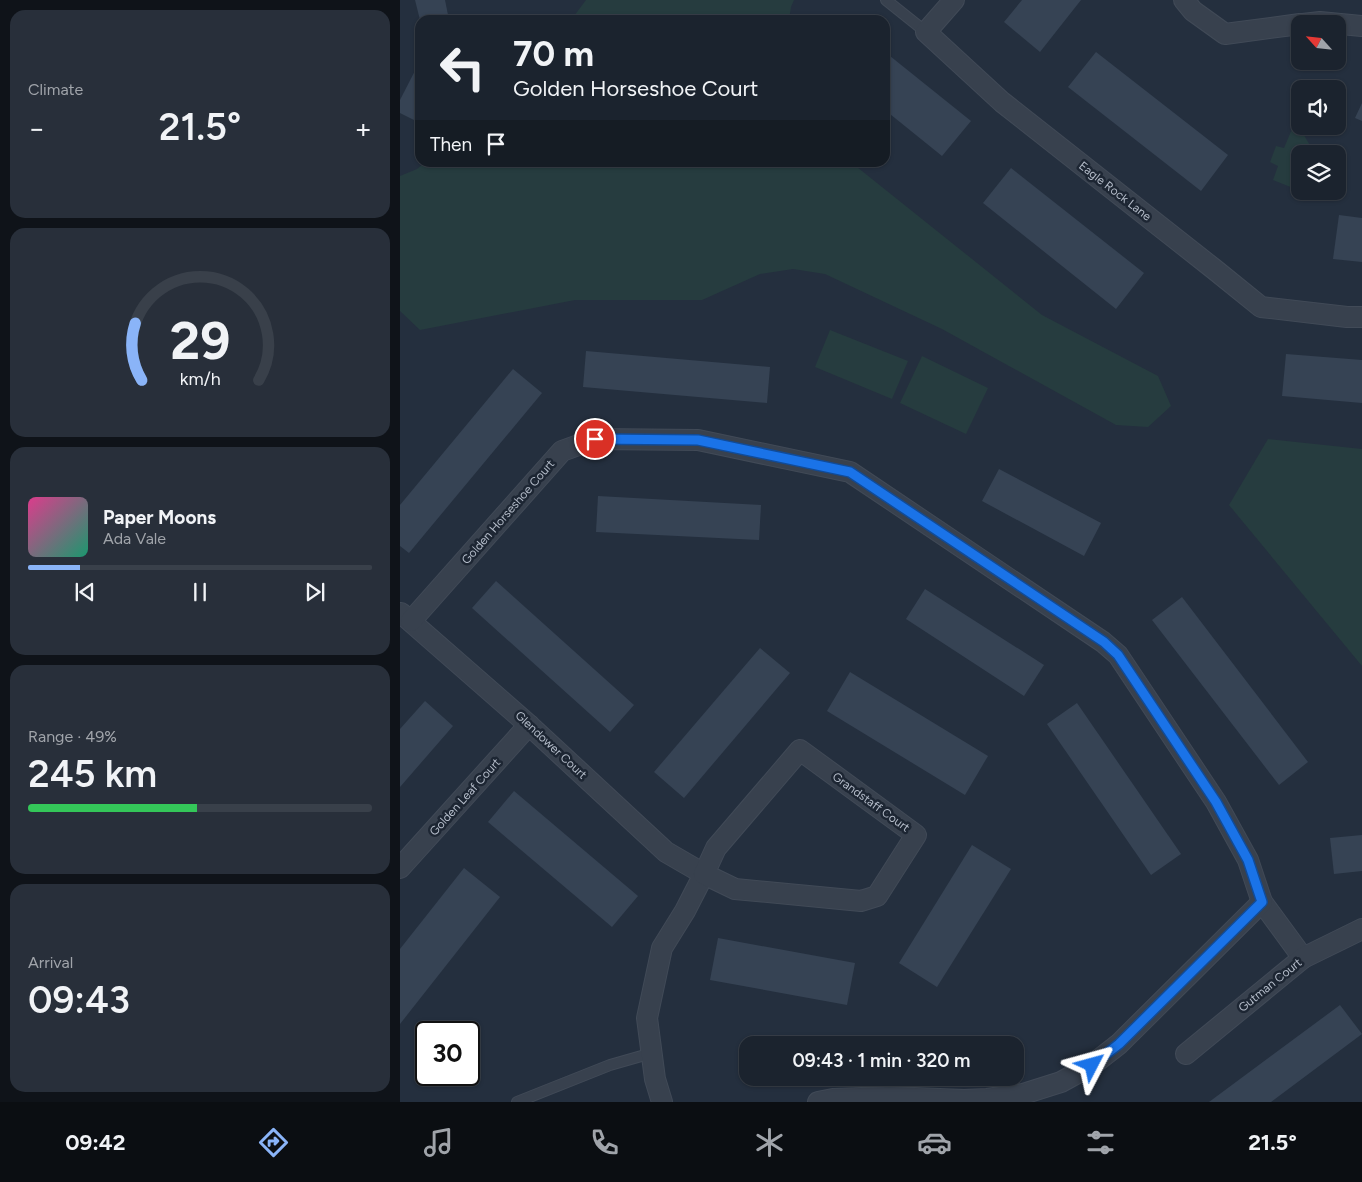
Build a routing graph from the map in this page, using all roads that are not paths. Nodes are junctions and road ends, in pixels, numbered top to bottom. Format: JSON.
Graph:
{"nodes":[{"id":1,"x":886,"y":0,"type":"edge"},
{"id":2,"x":954,"y":0,"type":"edge"},
{"id":3,"x":1184,"y":0,"type":"edge"},
{"id":4,"x":1346,"y":24,"type":"edge"},
{"id":5,"x":1291,"y":25,"type":"edge"},
{"id":6,"x":1362,"y":26,"type":"edge"},
{"id":7,"x":926,"y":32,"type":"junction"},
{"id":8,"x":1362,"y":317,"type":"edge"},
{"id":9,"x":405,"y":617,"type":"edge"},
{"id":10,"x":530,"y":725,"type":"junction"},
{"id":11,"x":400,"y":868,"type":"edge"},
{"id":12,"x":704,"y":874,"type":"junction"},
{"id":13,"x":1262,"y":902,"type":"junction"},
{"id":14,"x":1362,"y":929,"type":"edge"},
{"id":15,"x":1304,"y":958,"type":"junction"},
{"id":16,"x":652,"y":1053,"type":"junction"},
{"id":17,"x":1186,"y":1054,"type":"dead end"},
{"id":18,"x":518,"y":1102,"type":"edge"},
{"id":19,"x":662,"y":1102,"type":"edge"},
{"id":20,"x":818,"y":1102,"type":"edge"}],
"edges":[{"from":1,"to":7,"type":"lane"},
{"from":2,"to":7,"type":"street"},
{"from":3,"to":5,"type":"street"},
{"from":4,"to":6,"type":"street"},
{"from":7,"to":8,"type":"street","name":"Eagle Rock Lane"},
{"from":9,"to":10,"type":"street","name":"Glendower Court"},
{"from":9,"to":13,"type":"street","name":"Golden Horseshoe Court"},
{"from":10,"to":11,"type":"street","name":"Golden Leaf Court"},
{"from":10,"to":12,"type":"street","name":"Glendower Court"},
{"from":12,"to":12,"type":"street","name":"Grandstaff Court"},
{"from":12,"to":16,"type":"street","name":"Grandstaff Court"},
{"from":13,"to":15,"type":"street","name":"Golden Horseshoe Court"},
{"from":13,"to":20,"type":"street"},
{"from":14,"to":15,"type":"street","name":"Gutman Court"},
{"from":15,"to":17,"type":"street","name":"Gutman Court"},
{"from":16,"to":18,"type":"lane"},
{"from":16,"to":19,"type":"street","name":"Grandstaff Court"}]}
